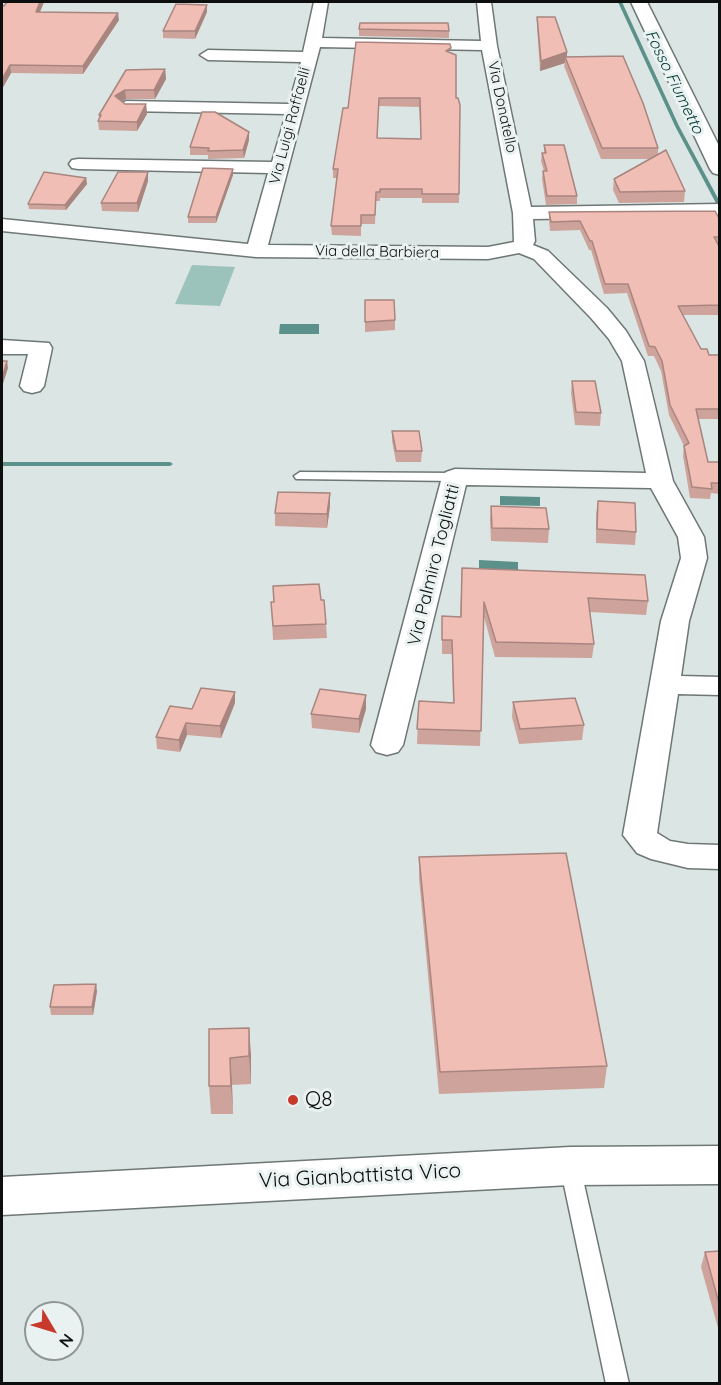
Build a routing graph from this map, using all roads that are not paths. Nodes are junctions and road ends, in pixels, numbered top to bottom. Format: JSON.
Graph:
{"nodes":[{"id":1,"x":321,"y":2,"type":"edge"},
{"id":2,"x":484,"y":2,"type":"edge"},
{"id":3,"x":639,"y":2,"type":"edge"},
{"id":4,"x":489,"y":46,"type":"junction"},
{"id":5,"x":311,"y":50,"type":"junction"},
{"id":6,"x":208,"y":55,"type":"dead end"},
{"id":7,"x":126,"y":106,"type":"edge"},
{"id":8,"x":294,"y":109,"type":"junction"},
{"id":9,"x":78,"y":164,"type":"dead end"},
{"id":10,"x":278,"y":168,"type":"junction"},
{"id":11,"x":720,"y":169,"type":"edge"},
{"id":12,"x":715,"y":210,"type":"edge"},
{"id":13,"x":523,"y":213,"type":"junction"},
{"id":14,"x":2,"y":225,"type":"edge"},
{"id":15,"x":521,"y":247,"type":"junction"},
{"id":16,"x":256,"y":251,"type":"junction"},
{"id":17,"x":2,"y":347,"type":"edge"},
{"id":18,"x":32,"y":386,"type":"dead end"},
{"id":19,"x":300,"y":476,"type":"dead end"},
{"id":20,"x":455,"y":477,"type":"junction"},
{"id":21,"x":660,"y":481,"type":"junction"},
{"id":22,"x":664,"y":685,"type":"junction"},
{"id":23,"x":720,"y":686,"type":"edge"},
{"id":24,"x":387,"y":745,"type":"dead end"},
{"id":25,"x":720,"y":857,"type":"edge"},
{"id":26,"x":720,"y":1165,"type":"edge"},
{"id":27,"x":570,"y":1166,"type":"junction"},
{"id":28,"x":2,"y":1196,"type":"edge"},
{"id":29,"x":618,"y":1383,"type":"edge"}],
"edges":[{"from":1,"to":5,"type":"street","name":"Via Luigi Raffaelli"},
{"from":2,"to":4,"type":"street","name":"Via Donatello"},
{"from":3,"to":11,"type":"street"},
{"from":4,"to":5,"type":"street"},
{"from":4,"to":13,"type":"street","name":"Via Donatello"},
{"from":5,"to":6,"type":"street"},
{"from":5,"to":8,"type":"street","name":"Via Luigi Raffaelli"},
{"from":7,"to":8,"type":"street"},
{"from":8,"to":10,"type":"street","name":"Via Luigi Raffaelli"},
{"from":9,"to":10,"type":"street"},
{"from":10,"to":16,"type":"street","name":"Via Luigi Raffaelli"},
{"from":12,"to":13,"type":"street"},
{"from":13,"to":15,"type":"street"},
{"from":14,"to":16,"type":"street","name":"Via della Barbiera"},
{"from":15,"to":16,"type":"street","name":"Via della Barbiera"},
{"from":15,"to":21,"type":"street"},
{"from":17,"to":18,"type":"street"},
{"from":19,"to":20,"type":"lane"},
{"from":20,"to":21,"type":"street","name":"Via Palmiro Togliatti"},
{"from":20,"to":24,"type":"street","name":"Via Palmiro Togliatti"},
{"from":21,"to":22,"type":"street"},
{"from":22,"to":23,"type":"street"},
{"from":22,"to":25,"type":"street"},
{"from":26,"to":27,"type":"street","name":"Via Gianbattista Vico"},
{"from":27,"to":28,"type":"street","name":"Via Gianbattista Vico"},
{"from":27,"to":29,"type":"lane"}]}
